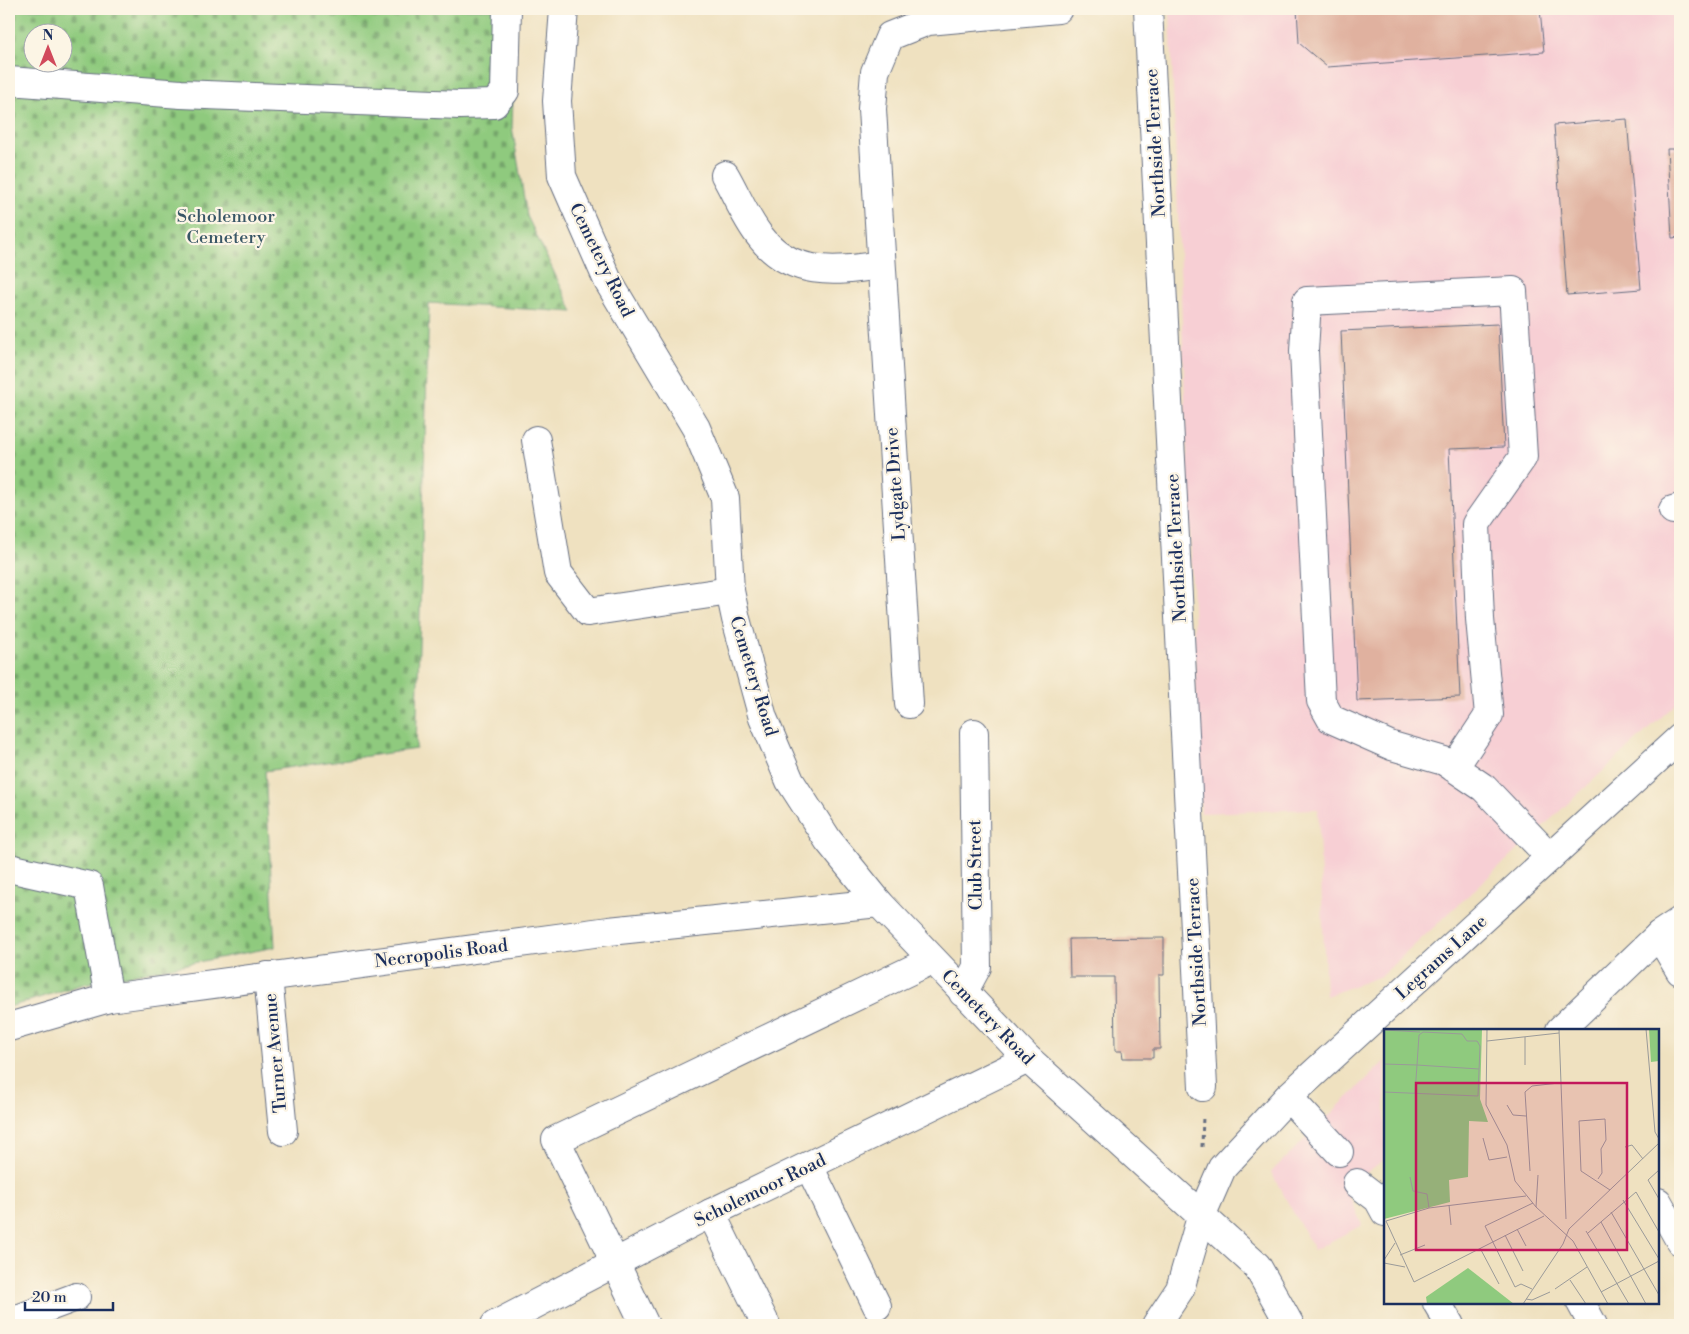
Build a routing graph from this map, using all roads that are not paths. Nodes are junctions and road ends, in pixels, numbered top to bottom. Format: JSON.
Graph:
{"nodes":[{"id":1,"x":507,"y":9,"type":"edge"},
{"id":2,"x":564,"y":9,"type":"edge"},
{"id":3,"x":1058,"y":9,"type":"edge"},
{"id":4,"x":1148,"y":9,"type":"edge"},
{"id":5,"x":9,"y":81,"type":"edge"},
{"id":6,"x":725,"y":175,"type":"dead end"},
{"id":7,"x":881,"y":265,"type":"junction"},
{"id":8,"x":536,"y":440,"type":"dead end"},
{"id":9,"x":730,"y":591,"type":"junction"},
{"id":10,"x":909,"y":704,"type":"dead end"},
{"id":11,"x":974,"y":733,"type":"dead end"},
{"id":12,"x":1680,"y":738,"type":"edge"},
{"id":13,"x":1454,"y":768,"type":"junction"},
{"id":14,"x":1550,"y":857,"type":"junction"},
{"id":15,"x":9,"y":868,"type":"edge"},
{"id":16,"x":879,"y":903,"type":"junction"},
{"id":17,"x":1670,"y":928,"type":"edge"},
{"id":18,"x":932,"y":960,"type":"junction"},
{"id":19,"x":1680,"y":971,"type":"edge"},
{"id":20,"x":268,"y":976,"type":"junction"},
{"id":21,"x":963,"y":993,"type":"junction"},
{"id":22,"x":109,"y":998,"type":"junction"},
{"id":23,"x":9,"y":1027,"type":"edge"},
{"id":24,"x":1561,"y":1029,"type":"edge"},
{"id":25,"x":1028,"y":1059,"type":"junction"},
{"id":26,"x":1203,"y":1087,"type":"dead end"},
{"id":27,"x":1288,"y":1097,"type":"junction"},
{"id":28,"x":282,"y":1131,"type":"dead end"},
{"id":29,"x":1339,"y":1152,"type":"dead end"},
{"id":30,"x":809,"y":1166,"type":"junction"},
{"id":31,"x":1659,"y":1204,"type":"edge"},
{"id":32,"x":711,"y":1213,"type":"junction"},
{"id":33,"x":1202,"y":1214,"type":"junction"},
{"id":34,"x":1680,"y":1241,"type":"edge"},
{"id":35,"x":615,"y":1263,"type":"junction"},
{"id":36,"x":76,"y":1297,"type":"dead end"},
{"id":37,"x":1439,"y":1304,"type":"edge"},
{"id":38,"x":1582,"y":1304,"type":"edge"},
{"id":39,"x":876,"y":1306,"type":"dead end"},
{"id":40,"x":9,"y":1322,"type":"edge"},
{"id":41,"x":511,"y":1322,"type":"edge"},
{"id":42,"x":644,"y":1325,"type":"edge"},
{"id":43,"x":766,"y":1325,"type":"edge"},
{"id":44,"x":1156,"y":1325,"type":"edge"},
{"id":45,"x":1290,"y":1325,"type":"edge"},
{"id":46,"x":1450,"y":1325,"type":"edge"},
{"id":47,"x":1593,"y":1325,"type":"edge"}],
"edges":[{"from":1,"to":5,"type":"street"},
{"from":2,"to":9,"type":"street","name":"Cemetery Road"},
{"from":3,"to":7,"type":"street","name":"Lydgate Drive"},
{"from":4,"to":26,"type":"street","name":"Northside Terrace"},
{"from":6,"to":7,"type":"street"},
{"from":7,"to":10,"type":"street","name":"Lydgate Drive"},
{"from":8,"to":9,"type":"street"},
{"from":9,"to":16,"type":"street","name":"Cemetery Road"},
{"from":11,"to":21,"type":"street","name":"Club Street"},
{"from":12,"to":14,"type":"street","name":"Legrams Lane"},
{"from":13,"to":13,"type":"street"},
{"from":13,"to":14,"type":"street"},
{"from":14,"to":27,"type":"street","name":"Legrams Lane"},
{"from":15,"to":22,"type":"street"},
{"from":16,"to":18,"type":"street","name":"Cemetery Road"},
{"from":16,"to":20,"type":"street","name":"Necropolis Road"},
{"from":17,"to":19,"type":"street"},
{"from":17,"to":24,"type":"street"},
{"from":18,"to":21,"type":"street","name":"Cemetery Road"},
{"from":18,"to":35,"type":"street"},
{"from":20,"to":22,"type":"street","name":"Necropolis Road"},
{"from":20,"to":28,"type":"street","name":"Turner Avenue"},
{"from":21,"to":25,"type":"street","name":"Cemetery Road"},
{"from":22,"to":23,"type":"street","name":"Necropolis Road"},
{"from":25,"to":30,"type":"street","name":"Scholemoor Road"},
{"from":25,"to":33,"type":"street","name":"Cemetery Road"},
{"from":27,"to":29,"type":"street"},
{"from":27,"to":33,"type":"street","name":"Legrams Lane"},
{"from":30,"to":32,"type":"street","name":"Scholemoor Road"},
{"from":30,"to":39,"type":"street"},
{"from":31,"to":34,"type":"street"},
{"from":32,"to":35,"type":"street","name":"Scholemoor Road"},
{"from":32,"to":43,"type":"street"},
{"from":33,"to":44,"type":"street","name":"Legrams Lane"},
{"from":33,"to":45,"type":"street","name":"Cemetery Road"},
{"from":35,"to":41,"type":"street","name":"Scholemoor Road"},
{"from":35,"to":42,"type":"street"},
{"from":36,"to":40,"type":"street"},
{"from":37,"to":46,"type":"street"},
{"from":38,"to":47,"type":"street"}]}
